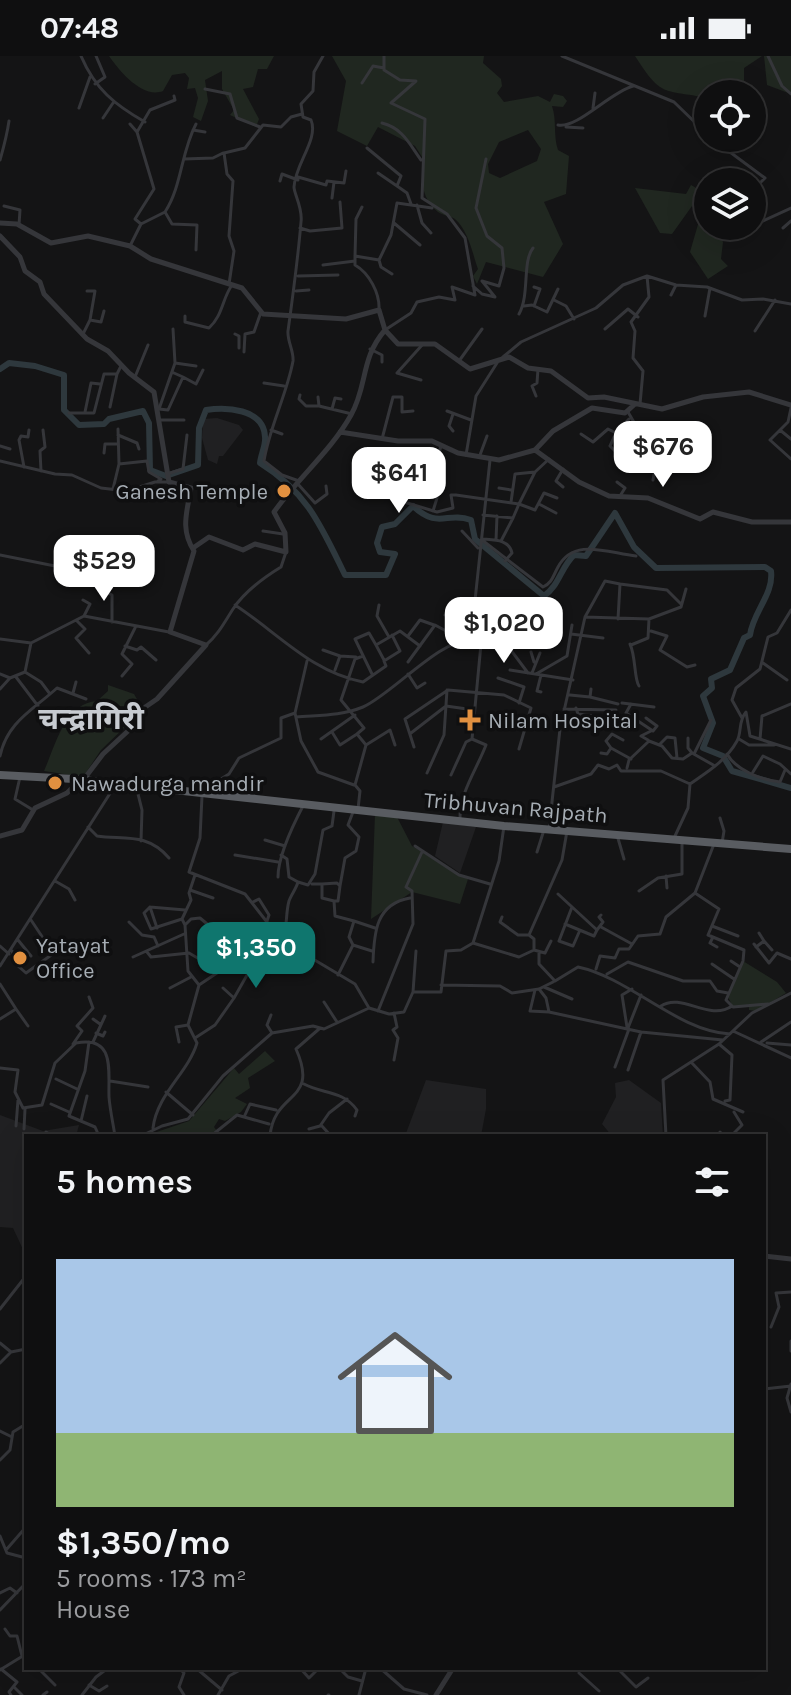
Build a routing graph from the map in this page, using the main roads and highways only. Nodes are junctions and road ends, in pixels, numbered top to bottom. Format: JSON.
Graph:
{"nodes":[{"id":1,"x":0,"y":772,"type":"edge"},
{"id":2,"x":57,"y":779,"type":"junction"},
{"id":3,"x":79,"y":780,"type":"junction"},
{"id":4,"x":304,"y":803,"type":"junction"},
{"id":5,"x":356,"y":809,"type":"junction"},
{"id":6,"x":790,"y":851,"type":"edge"}],
"edges":[{"from":1,"to":2,"type":"highway"},
{"from":1,"to":2,"type":"highway","name":"Tribhuvan Rajpath"},
{"from":1,"to":3,"type":"highway","name":"Tribhuvan Rajpath"},
{"from":2,"to":3,"type":"highway","name":"Tribhuvan Rajpath"},
{"from":3,"to":4,"type":"highway","name":"Tribhuvan Rajpath"},
{"from":4,"to":5,"type":"highway","name":"Tribhuvan Rajpath"},
{"from":4,"to":5,"type":"highway","name":"Tribhuvan Rajpath"},
{"from":5,"to":6,"type":"highway","name":"Tribhuvan Rajpath"}]}
